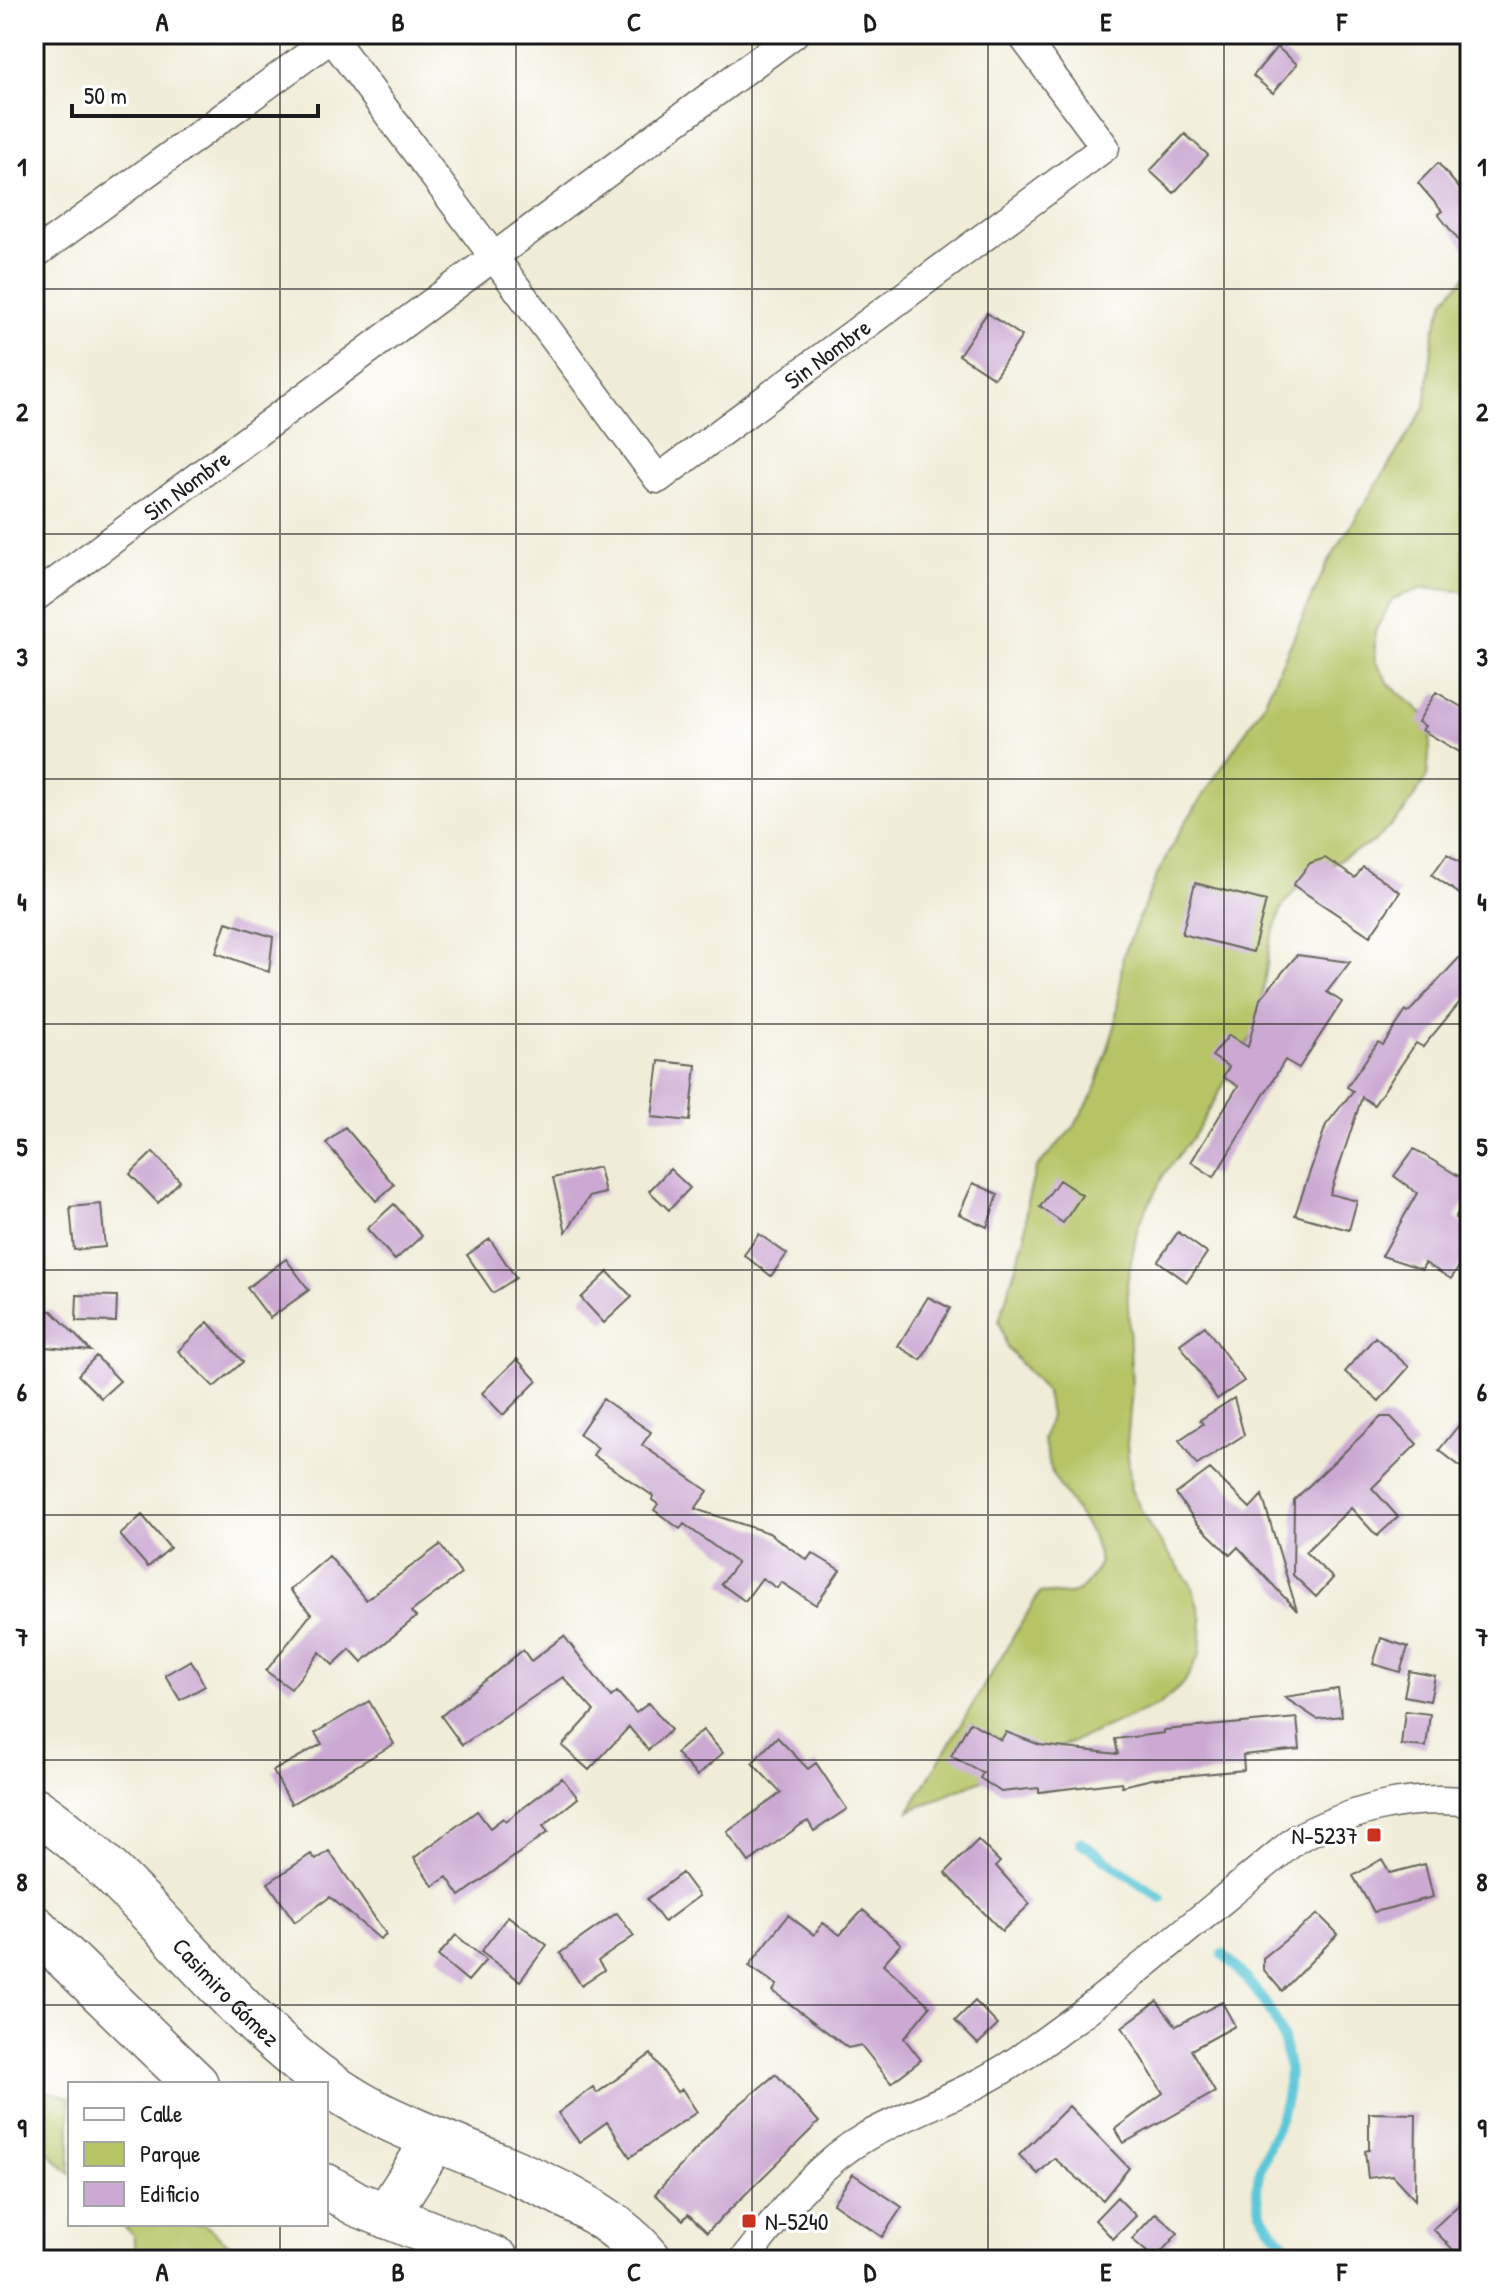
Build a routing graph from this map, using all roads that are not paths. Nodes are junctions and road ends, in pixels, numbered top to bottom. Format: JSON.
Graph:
{"nodes":[{"id":1,"x":794,"y":34,"type":"edge"},
{"id":2,"x":1021,"y":34,"type":"edge"},
{"id":3,"x":333,"y":35,"type":"edge"},
{"id":4,"x":34,"y":255,"type":"edge"},
{"id":5,"x":494,"y":257,"type":"junction"},
{"id":6,"x":34,"y":597,"type":"edge"},
{"id":7,"x":1470,"y":1802,"type":"edge"},
{"id":8,"x":34,"y":1809,"type":"edge"},
{"id":9,"x":34,"y":1927,"type":"edge"},
{"id":10,"x":194,"y":2082,"type":"edge"},
{"id":11,"x":435,"y":2139,"type":"junction"},
{"id":12,"x":328,"y":2187,"type":"edge"},
{"id":13,"x":386,"y":2216,"type":"junction"},
{"id":14,"x":497,"y":2260,"type":"edge"},
{"id":15,"x":650,"y":2260,"type":"edge"},
{"id":16,"x":744,"y":2260,"type":"edge"}],
"edges":[{"from":1,"to":5,"type":"street","name":"Sin Nombre"},
{"from":2,"to":5,"type":"street","name":"Sin Nombre"},
{"from":3,"to":4,"type":"street","name":"Sin Nombre"},
{"from":3,"to":5,"type":"street","name":"Sin Nombre"},
{"from":5,"to":6,"type":"street","name":"Sin Nombre"},
{"from":7,"to":16,"type":"street"},
{"from":8,"to":11,"type":"main road","name":"Casimiro Gómez"},
{"from":9,"to":10,"type":"main road"},
{"from":11,"to":13,"type":"main road"},
{"from":11,"to":15,"type":"main road","name":"Casimiro Gómez"},
{"from":12,"to":13,"type":"main road"},
{"from":13,"to":14,"type":"main road"}]}
